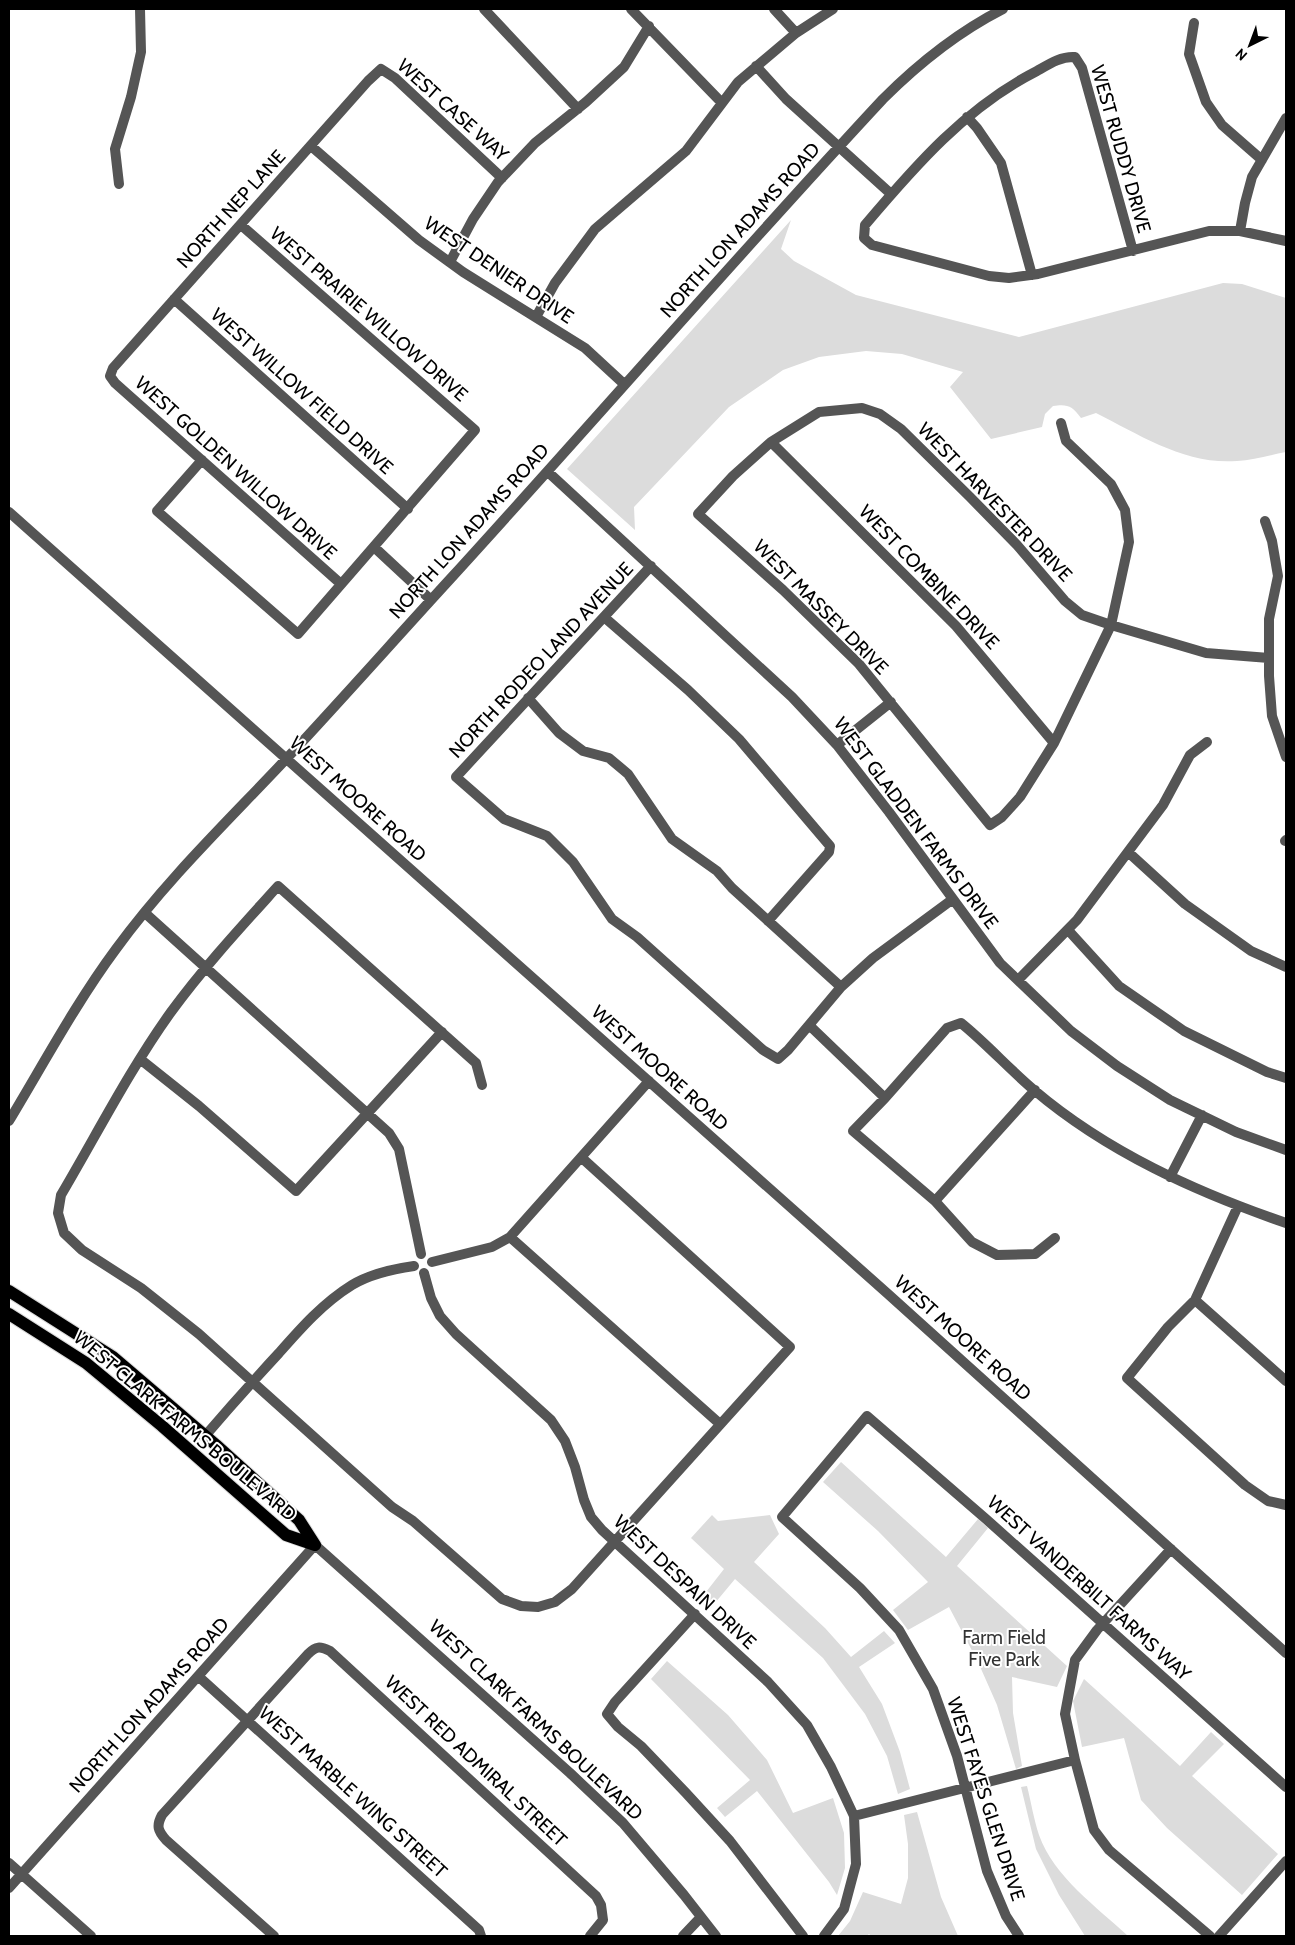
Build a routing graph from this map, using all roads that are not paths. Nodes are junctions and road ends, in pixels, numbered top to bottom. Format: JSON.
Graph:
{"nodes":[{"id":1,"x":140,"y":9,"type":"edge"},
{"id":2,"x":484,"y":9,"type":"edge"},
{"id":3,"x":631,"y":9,"type":"edge"},
{"id":4,"x":774,"y":9,"type":"edge"},
{"id":5,"x":832,"y":9,"type":"edge"},
{"id":6,"x":1003,"y":9,"type":"edge"},
{"id":7,"x":1194,"y":23,"type":"dead end"},
{"id":8,"x":649,"y":26,"type":"junction"},
{"id":9,"x":796,"y":33,"type":"junction"},
{"id":10,"x":756,"y":66,"type":"junction"},
{"id":11,"x":381,"y":69,"type":"joint"},
{"id":12,"x":722,"y":103,"type":"junction"},
{"id":13,"x":578,"y":109,"type":"junction"},
{"id":14,"x":967,"y":117,"type":"junction"},
{"id":15,"x":1286,"y":118,"type":"edge"},
{"id":16,"x":311,"y":146,"type":"junction"},
{"id":17,"x":838,"y":147,"type":"junction"},
{"id":18,"x":1262,"y":160,"type":"junction"},
{"id":19,"x":502,"y":178,"type":"junction"},
{"id":20,"x":119,"y":184,"type":"dead end"},
{"id":21,"x":891,"y":194,"type":"junction"},
{"id":22,"x":241,"y":225,"type":"junction"},
{"id":23,"x":1240,"y":231,"type":"junction"},
{"id":24,"x":1286,"y":242,"type":"edge"},
{"id":25,"x":1133,"y":251,"type":"junction"},
{"id":26,"x":450,"y":262,"type":"junction"},
{"id":27,"x":1032,"y":275,"type":"junction"},
{"id":28,"x":174,"y":300,"type":"junction"},
{"id":29,"x":536,"y":317,"type":"junction"},
{"id":30,"x":110,"y":376,"type":"joint"},
{"id":31,"x":624,"y":384,"type":"junction"},
{"id":32,"x":1061,"y":423,"type":"dead end"},
{"id":33,"x":771,"y":442,"type":"junction"},
{"id":34,"x":202,"y":460,"type":"junction"},
{"id":35,"x":548,"y":472,"type":"junction"},
{"id":36,"x":408,"y":509,"type":"junction"},
{"id":37,"x":9,"y":512,"type":"edge"},
{"id":38,"x":698,"y":514,"type":"joint"},
{"id":39,"x":1265,"y":521,"type":"dead end"},
{"id":40,"x":374,"y":547,"type":"junction"},
{"id":41,"x":652,"y":566,"type":"junction"},
{"id":42,"x":341,"y":584,"type":"junction"},
{"id":43,"x":431,"y":600,"type":"junction"},
{"id":44,"x":604,"y":617,"type":"junction"},
{"id":45,"x":1111,"y":625,"type":"junction"},
{"id":46,"x":1269,"y":658,"type":"junction"},
{"id":47,"x":528,"y":698,"type":"junction"},
{"id":48,"x":891,"y":702,"type":"junction"},
{"id":49,"x":1207,"y":742,"type":"dead end"},
{"id":50,"x":1054,"y":743,"type":"junction"},
{"id":51,"x":837,"y":745,"type":"junction"},
{"id":52,"x":1286,"y":757,"type":"edge"},
{"id":53,"x":286,"y":758,"type":"junction"},
{"id":54,"x":1128,"y":852,"type":"junction"},
{"id":55,"x":953,"y":899,"type":"junction"},
{"id":56,"x":146,"y":913,"type":"junction"},
{"id":57,"x":768,"y":920,"type":"junction"},
{"id":58,"x":1068,"y":930,"type":"junction"},
{"id":59,"x":206,"y":966,"type":"junction"},
{"id":60,"x":1286,"y":967,"type":"edge"},
{"id":61,"x":1018,"y":980,"type":"junction"},
{"id":62,"x":841,"y":987,"type":"junction"},
{"id":63,"x":809,"y":1026,"type":"junction"},
{"id":64,"x":442,"y":1032,"type":"junction"},
{"id":65,"x":140,"y":1059,"type":"junction"},
{"id":66,"x":1286,"y":1078,"type":"edge"},
{"id":67,"x":649,"y":1081,"type":"junction"},
{"id":68,"x":482,"y":1085,"type":"dead end"},
{"id":69,"x":1035,"y":1090,"type":"junction"},
{"id":70,"x":885,"y":1098,"type":"junction"},
{"id":71,"x":368,"y":1112,"type":"junction"},
{"id":72,"x":1202,"y":1115,"type":"junction"},
{"id":73,"x":9,"y":1121,"type":"edge"},
{"id":74,"x":1286,"y":1150,"type":"edge"},
{"id":75,"x":582,"y":1158,"type":"junction"},
{"id":76,"x":1170,"y":1177,"type":"junction"},
{"id":77,"x":935,"y":1201,"type":"junction"},
{"id":78,"x":1238,"y":1206,"type":"junction"},
{"id":79,"x":1286,"y":1223,"type":"edge"},
{"id":80,"x":510,"y":1237,"type":"junction"},
{"id":81,"x":1055,"y":1238,"type":"dead end"},
{"id":82,"x":422,"y":1254,"type":"junction"},
{"id":83,"x":432,"y":1262,"type":"junction"},
{"id":84,"x":414,"y":1266,"type":"junction"},
{"id":85,"x":424,"y":1273,"type":"junction"},
{"id":86,"x":9,"y":1291,"type":"edge"},
{"id":87,"x":1194,"y":1300,"type":"junction"},
{"id":88,"x":9,"y":1314,"type":"edge"},
{"id":89,"x":253,"y":1381,"type":"junction"},
{"id":90,"x":1286,"y":1381,"type":"edge"},
{"id":91,"x":720,"y":1424,"type":"junction"},
{"id":92,"x":205,"y":1436,"type":"junction"},
{"id":93,"x":1286,"y":1506,"type":"edge"},
{"id":94,"x":782,"y":1517,"type":"joint"},
{"id":95,"x":614,"y":1541,"type":"junction"},
{"id":96,"x":315,"y":1545,"type":"junction"},
{"id":97,"x":1171,"y":1549,"type":"junction"},
{"id":98,"x":695,"y":1614,"type":"junction"},
{"id":99,"x":1102,"y":1624,"type":"junction"},
{"id":100,"x":1286,"y":1654,"type":"edge"},
{"id":101,"x":198,"y":1676,"type":"junction"},
{"id":102,"x":248,"y":1722,"type":"junction"},
{"id":103,"x":1075,"y":1760,"type":"junction"},
{"id":104,"x":1286,"y":1787,"type":"edge"},
{"id":105,"x":965,"y":1788,"type":"junction"},
{"id":106,"x":854,"y":1816,"type":"junction"},
{"id":107,"x":1286,"y":1861,"type":"edge"},
{"id":108,"x":9,"y":1863,"type":"edge"},
{"id":109,"x":21,"y":1874,"type":"junction"},
{"id":110,"x":9,"y":1888,"type":"edge"},
{"id":111,"x":701,"y":1917,"type":"junction"},
{"id":112,"x":91,"y":1936,"type":"edge"},
{"id":113,"x":274,"y":1936,"type":"edge"},
{"id":114,"x":481,"y":1936,"type":"edge"},
{"id":115,"x":590,"y":1936,"type":"edge"},
{"id":116,"x":683,"y":1936,"type":"edge"},
{"id":117,"x":716,"y":1936,"type":"edge"},
{"id":118,"x":803,"y":1936,"type":"edge"},
{"id":119,"x":824,"y":1936,"type":"edge"},
{"id":120,"x":1019,"y":1936,"type":"edge"},
{"id":121,"x":1210,"y":1936,"type":"edge"},
{"id":122,"x":1219,"y":1936,"type":"edge"}],
"edges":[{"from":1,"to":20,"type":"street"},
{"from":2,"to":13,"type":"street"},
{"from":3,"to":8,"type":"street"},
{"from":4,"to":9,"type":"street"},
{"from":5,"to":9,"type":"street"},
{"from":6,"to":17,"type":"street","name":"NORTH LON ADAMS ROAD"},
{"from":7,"to":18,"type":"street"},
{"from":8,"to":12,"type":"street"},
{"from":8,"to":13,"type":"street"},
{"from":9,"to":10,"type":"street"},
{"from":10,"to":12,"type":"street"},
{"from":10,"to":17,"type":"street"},
{"from":11,"to":16,"type":"street","name":"NORTH NEP LANE"},
{"from":11,"to":19,"type":"street","name":"WEST CASE WAY"},
{"from":12,"to":29,"type":"street"},
{"from":13,"to":19,"type":"street"},
{"from":14,"to":21,"type":"street"},
{"from":14,"to":25,"type":"street","name":"WEST RUDDY DRIVE"},
{"from":14,"to":27,"type":"street"},
{"from":15,"to":18,"type":"street"},
{"from":16,"to":22,"type":"street","name":"NORTH NEP LANE"},
{"from":16,"to":26,"type":"street","name":"WEST DENIER DRIVE"},
{"from":17,"to":21,"type":"street"},
{"from":17,"to":31,"type":"street","name":"NORTH LON ADAMS ROAD"},
{"from":18,"to":23,"type":"street"},
{"from":19,"to":26,"type":"street"},
{"from":21,"to":27,"type":"street"},
{"from":22,"to":28,"type":"street","name":"NORTH NEP LANE"},
{"from":22,"to":36,"type":"street","name":"WEST PRAIRIE WILLOW DRIVE"},
{"from":23,"to":24,"type":"street"},
{"from":23,"to":25,"type":"street"},
{"from":25,"to":27,"type":"street"},
{"from":26,"to":29,"type":"street","name":"WEST DENIER DRIVE"},
{"from":28,"to":30,"type":"street","name":"NORTH NEP LANE"},
{"from":28,"to":36,"type":"street","name":"WEST WILLOW FIELD DRIVE"},
{"from":29,"to":31,"type":"street","name":"WEST DENIER DRIVE"},
{"from":30,"to":34,"type":"street","name":"WEST GOLDEN WILLOW DRIVE"},
{"from":31,"to":35,"type":"street","name":"NORTH LON ADAMS ROAD"},
{"from":32,"to":45,"type":"street"},
{"from":33,"to":38,"type":"street","name":"WEST HARVESTER DRIVE"},
{"from":33,"to":45,"type":"street","name":"WEST HARVESTER DRIVE"},
{"from":33,"to":50,"type":"street","name":"WEST COMBINE DRIVE"},
{"from":34,"to":42,"type":"street","name":"WEST GOLDEN WILLOW DRIVE"},
{"from":34,"to":42,"type":"street"},
{"from":35,"to":41,"type":"street","name":"WEST GLADDEN FARMS DRIVE"},
{"from":35,"to":43,"type":"street","name":"NORTH LON ADAMS ROAD"},
{"from":36,"to":40,"type":"street"},
{"from":37,"to":53,"type":"street","name":"WEST MOORE ROAD"},
{"from":38,"to":48,"type":"street","name":"WEST MASSEY DRIVE"},
{"from":39,"to":46,"type":"street"},
{"from":40,"to":42,"type":"street"},
{"from":40,"to":43,"type":"street"},
{"from":41,"to":44,"type":"street","name":"NORTH RODEO LAND AVENUE"},
{"from":41,"to":51,"type":"street","name":"WEST GLADDEN FARMS DRIVE"},
{"from":43,"to":53,"type":"street","name":"NORTH LON ADAMS ROAD"},
{"from":44,"to":47,"type":"street","name":"NORTH RODEO LAND AVENUE"},
{"from":44,"to":57,"type":"street"},
{"from":45,"to":46,"type":"street","name":"WEST HARVESTER DRIVE"},
{"from":45,"to":50,"type":"street"},
{"from":46,"to":52,"type":"street"},
{"from":47,"to":57,"type":"street"},
{"from":47,"to":63,"type":"street","name":"NORTH RODEO LAND AVENUE"},
{"from":48,"to":50,"type":"street","name":"WEST MASSEY DRIVE"},
{"from":48,"to":51,"type":"street"},
{"from":49,"to":54,"type":"street"},
{"from":51,"to":55,"type":"street","name":"WEST GLADDEN FARMS DRIVE"},
{"from":53,"to":56,"type":"street","name":"NORTH LON ADAMS ROAD"},
{"from":53,"to":67,"type":"street","name":"WEST MOORE ROAD"},
{"from":54,"to":58,"type":"street"},
{"from":54,"to":60,"type":"street"},
{"from":55,"to":61,"type":"street","name":"WEST GLADDEN FARMS DRIVE"},
{"from":55,"to":62,"type":"street"},
{"from":56,"to":59,"type":"street"},
{"from":56,"to":73,"type":"street","name":"NORTH LON ADAMS ROAD"},
{"from":57,"to":62,"type":"street"},
{"from":58,"to":61,"type":"street"},
{"from":58,"to":66,"type":"street"},
{"from":59,"to":64,"type":"street"},
{"from":59,"to":65,"type":"street"},
{"from":59,"to":71,"type":"street"},
{"from":61,"to":72,"type":"street","name":"WEST GLADDEN FARMS DRIVE"},
{"from":62,"to":63,"type":"street"},
{"from":63,"to":70,"type":"street"},
{"from":64,"to":68,"type":"street"},
{"from":64,"to":71,"type":"street"},
{"from":65,"to":71,"type":"street"},
{"from":65,"to":89,"type":"street"},
{"from":67,"to":75,"type":"street"},
{"from":67,"to":97,"type":"street","name":"WEST MOORE ROAD"},
{"from":69,"to":70,"type":"street"},
{"from":69,"to":76,"type":"street"},
{"from":69,"to":77,"type":"street"},
{"from":70,"to":77,"type":"street"},
{"from":71,"to":82,"type":"street"},
{"from":72,"to":74,"type":"street","name":"WEST GLADDEN FARMS DRIVE"},
{"from":72,"to":76,"type":"street"},
{"from":75,"to":80,"type":"street"},
{"from":75,"to":91,"type":"street"},
{"from":76,"to":78,"type":"street"},
{"from":77,"to":81,"type":"street"},
{"from":78,"to":79,"type":"street"},
{"from":78,"to":87,"type":"street"},
{"from":80,"to":83,"type":"street"},
{"from":80,"to":91,"type":"street"},
{"from":82,"to":83,"type":"street"},
{"from":82,"to":84,"type":"street"},
{"from":83,"to":85,"type":"street"},
{"from":84,"to":85,"type":"street"},
{"from":84,"to":89,"type":"street"},
{"from":85,"to":95,"type":"street","name":"WEST DESPAIN DRIVE"},
{"from":86,"to":92,"type":"main road","name":"WEST CLARK FARMS BOULEVARD"},
{"from":87,"to":90,"type":"street"},
{"from":87,"to":93,"type":"street"},
{"from":88,"to":96,"type":"main road","name":"WEST CLARK FARMS BOULEVARD"},
{"from":89,"to":92,"type":"street"},
{"from":89,"to":95,"type":"street"},
{"from":91,"to":95,"type":"street"},
{"from":92,"to":96,"type":"main road","name":"WEST CLARK FARMS BOULEVARD"},
{"from":94,"to":99,"type":"street","name":"WEST VANDERBILT FARMS WAY"},
{"from":94,"to":105,"type":"street","name":"WEST FAYES GLEN DRIVE"},
{"from":95,"to":98,"type":"street","name":"WEST DESPAIN DRIVE"},
{"from":96,"to":101,"type":"street","name":"NORTH LON ADAMS ROAD"},
{"from":96,"to":111,"type":"street","name":"WEST CLARK FARMS BOULEVARD"},
{"from":97,"to":99,"type":"street"},
{"from":97,"to":100,"type":"street","name":"WEST MOORE ROAD"},
{"from":98,"to":106,"type":"street","name":"WEST DESPAIN DRIVE"},
{"from":98,"to":118,"type":"street"},
{"from":99,"to":103,"type":"street"},
{"from":99,"to":104,"type":"street","name":"WEST VANDERBILT FARMS WAY"},
{"from":101,"to":102,"type":"street","name":"WEST MARBLE WING STREET"},
{"from":101,"to":109,"type":"street","name":"NORTH LON ADAMS ROAD"},
{"from":102,"to":113,"type":"street"},
{"from":102,"to":114,"type":"street","name":"WEST MARBLE WING STREET"},
{"from":102,"to":115,"type":"street","name":"WEST RED ADMIRAL STREET"},
{"from":103,"to":105,"type":"street"},
{"from":103,"to":121,"type":"street"},
{"from":105,"to":106,"type":"street"},
{"from":105,"to":120,"type":"street","name":"WEST FAYES GLEN DRIVE"},
{"from":106,"to":119,"type":"street","name":"WEST DESPAIN DRIVE"},
{"from":107,"to":122,"type":"street"},
{"from":108,"to":109,"type":"street"},
{"from":109,"to":110,"type":"street","name":"NORTH LON ADAMS ROAD"},
{"from":109,"to":112,"type":"street"},
{"from":111,"to":116,"type":"street"},
{"from":111,"to":117,"type":"street","name":"WEST CLARK FARMS BOULEVARD"}]}
